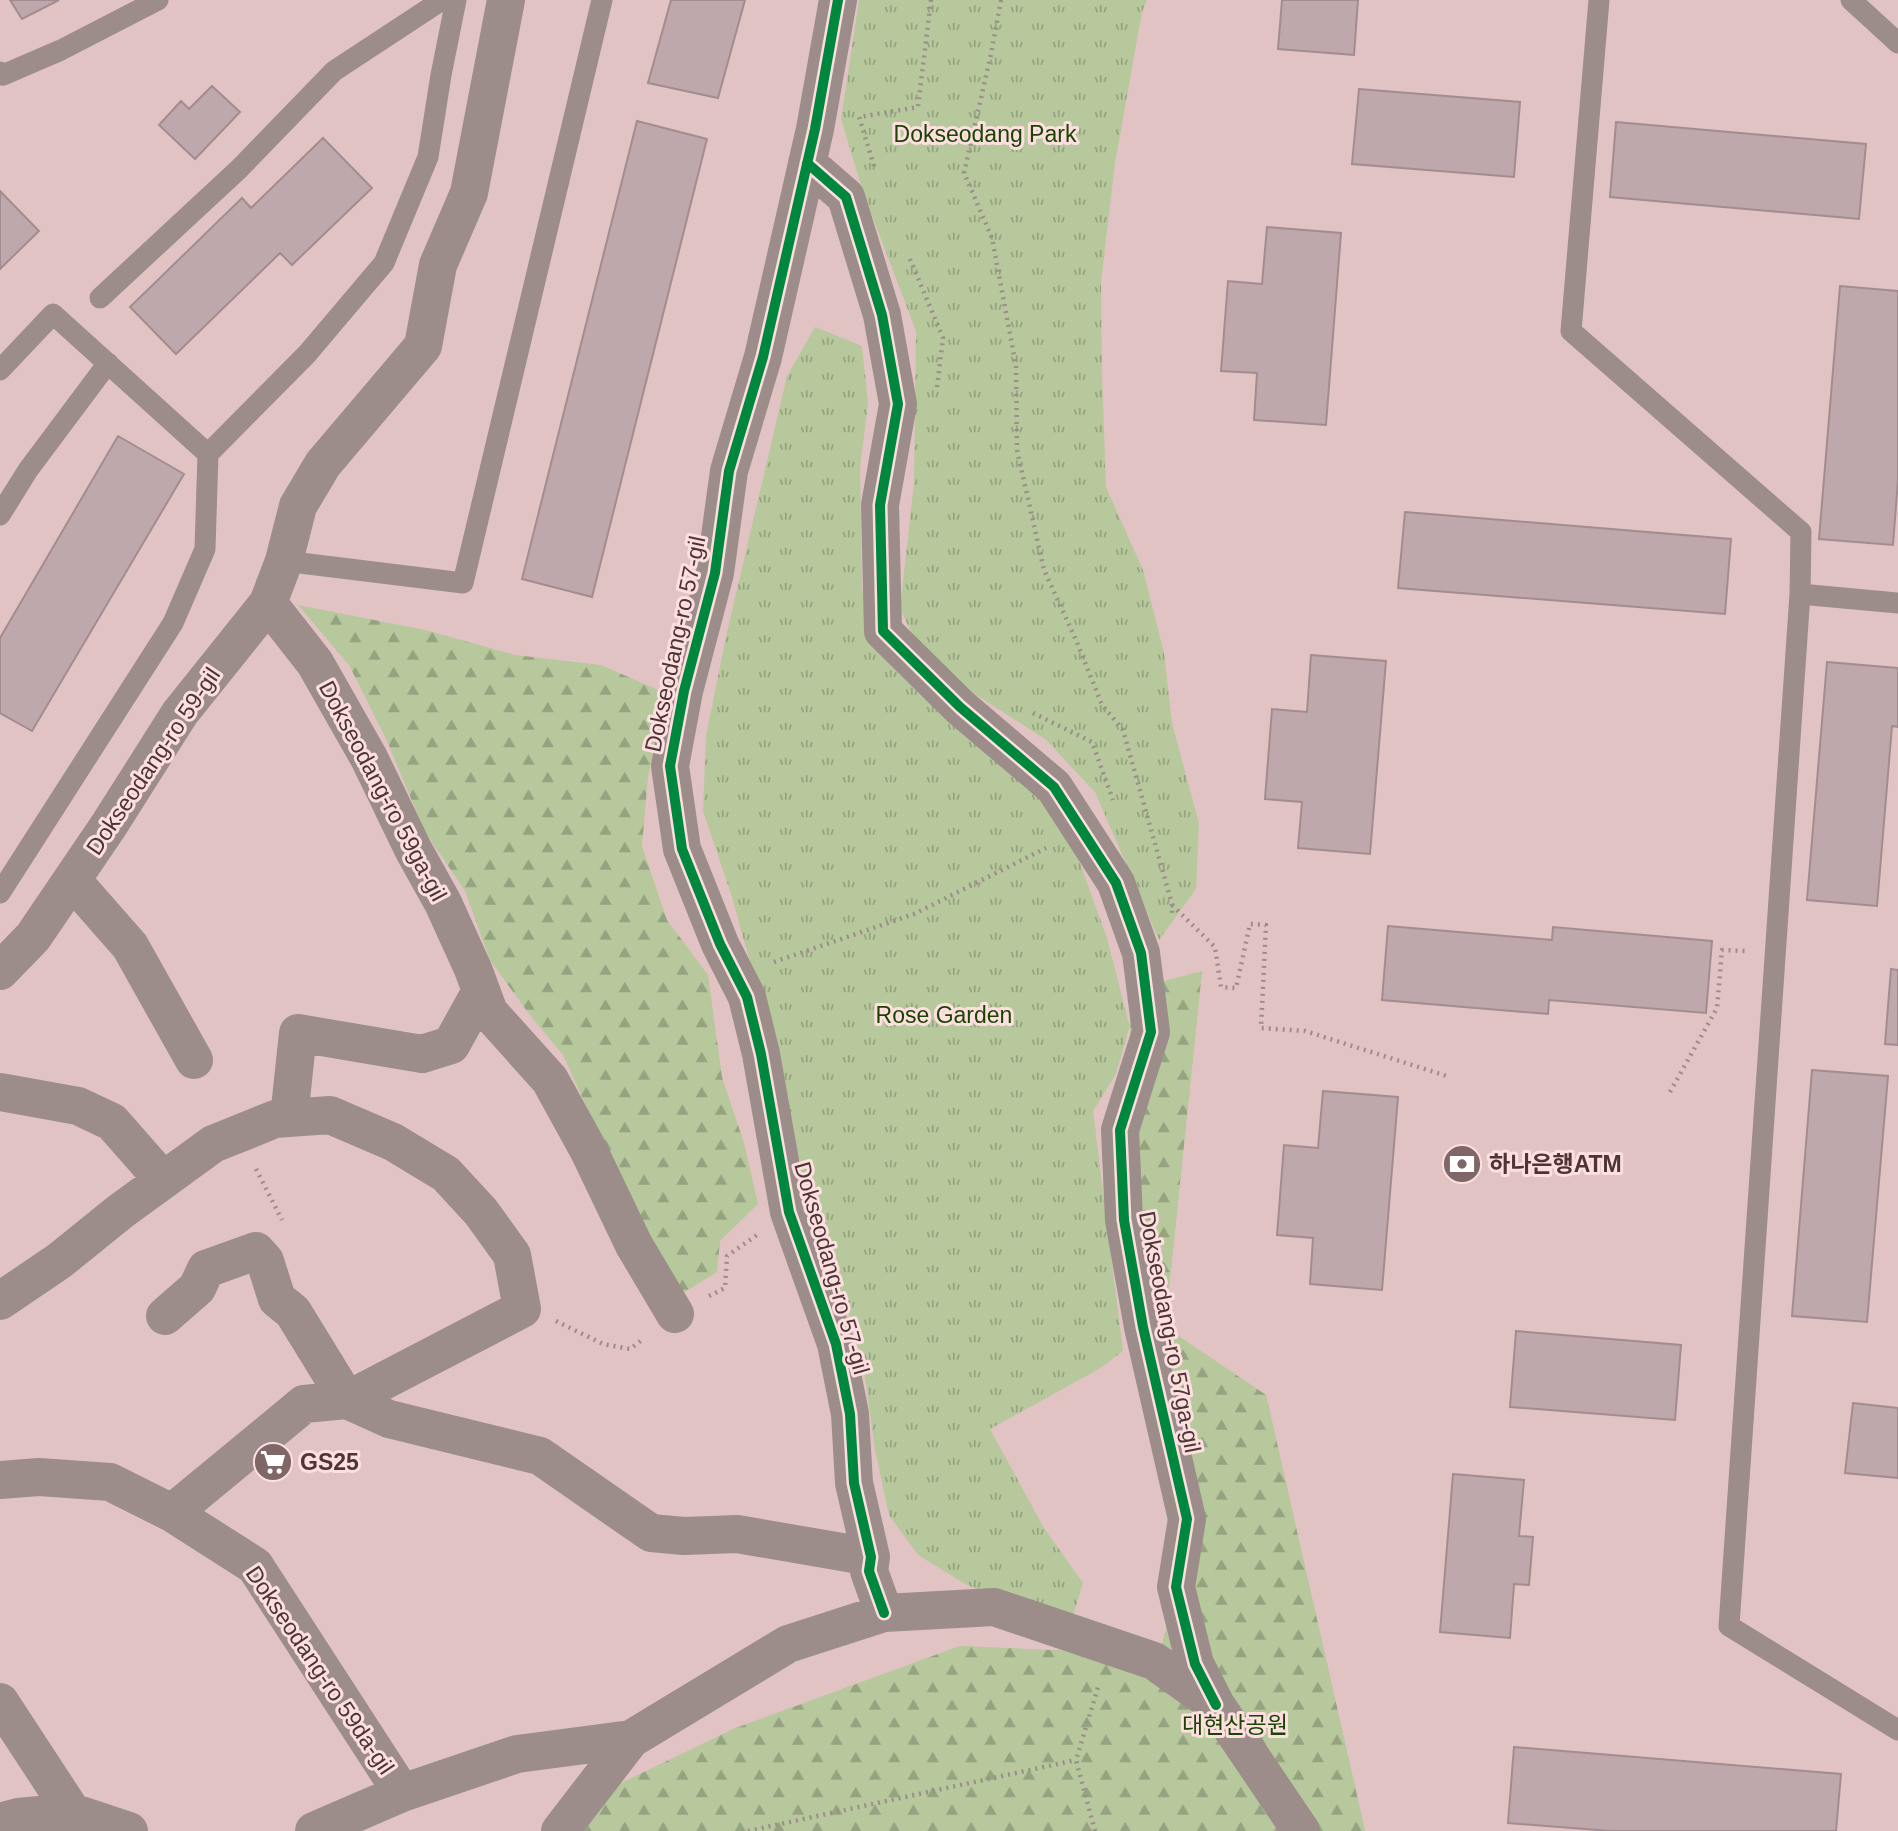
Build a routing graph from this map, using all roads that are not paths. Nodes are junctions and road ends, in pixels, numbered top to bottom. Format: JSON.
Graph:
{"nodes":[{"id":1,"x":158,"y":0,"type":"edge"},
{"id":2,"x":442,"y":0,"type":"edge"},
{"id":3,"x":456,"y":0,"type":"edge"},
{"id":4,"x":506,"y":0,"type":"edge"},
{"id":5,"x":602,"y":0,"type":"edge"},
{"id":6,"x":838,"y":0,"type":"edge"},
{"id":7,"x":1599,"y":0,"type":"edge"},
{"id":8,"x":1851,"y":0,"type":"edge"},
{"id":9,"x":1898,"y":43,"type":"edge"},
{"id":10,"x":0,"y":72,"type":"edge"},
{"id":11,"x":807,"y":163,"type":"junction"},
{"id":12,"x":100,"y":298,"type":"dead end"},
{"id":13,"x":108,"y":363,"type":"junction"},
{"id":14,"x":0,"y":370,"type":"edge"},
{"id":15,"x":208,"y":454,"type":"junction"},
{"id":16,"x":0,"y":516,"type":"edge"},
{"id":17,"x":284,"y":561,"type":"junction"},
{"id":18,"x":1800,"y":594,"type":"junction"},
{"id":19,"x":268,"y":603,"type":"junction"},
{"id":20,"x":1898,"y":603,"type":"edge"},
{"id":21,"x":72,"y":880,"type":"junction"},
{"id":22,"x":0,"y":893,"type":"edge"},
{"id":23,"x":0,"y":971,"type":"edge"},
{"id":24,"x":481,"y":990,"type":"junction"},
{"id":25,"x":194,"y":1060,"type":"dead end"},
{"id":26,"x":0,"y":1092,"type":"edge"},
{"id":27,"x":289,"y":1118,"type":"junction"},
{"id":28,"x":163,"y":1181,"type":"junction"},
{"id":29,"x":0,"y":1301,"type":"edge"},
{"id":30,"x":675,"y":1314,"type":"road end"},
{"id":31,"x":165,"y":1316,"type":"dead end"},
{"id":32,"x":347,"y":1400,"type":"junction"},
{"id":33,"x":0,"y":1480,"type":"edge"},
{"id":34,"x":172,"y":1513,"type":"junction"},
{"id":35,"x":871,"y":1557,"type":"junction"},
{"id":36,"x":884,"y":1613,"type":"junction"},
{"id":37,"x":0,"y":1702,"type":"edge"},
{"id":38,"x":1216,"y":1705,"type":"junction"},
{"id":39,"x":1898,"y":1730,"type":"edge"},
{"id":40,"x":631,"y":1739,"type":"junction"},
{"id":41,"x":402,"y":1793,"type":"junction"},
{"id":42,"x":72,"y":1812,"type":"junction"},
{"id":43,"x":0,"y":1822,"type":"edge"},
{"id":44,"x":129,"y":1831,"type":"edge"},
{"id":45,"x":314,"y":1831,"type":"edge"},
{"id":46,"x":560,"y":1831,"type":"edge"},
{"id":47,"x":1301,"y":1831,"type":"edge"}],
"edges":[{"from":1,"to":10,"type":"lane"},
{"from":2,"to":12,"type":"lane"},
{"from":3,"to":15,"type":"lane"},
{"from":4,"to":17,"type":"street","name":"Dokseodang-ro 59-gil"},
{"from":5,"to":17,"type":"lane"},
{"from":6,"to":11,"type":"street","name":"Dokseodang-ro 57-gil"},
{"from":7,"to":18,"type":"lane"},
{"from":8,"to":9,"type":"lane"},
{"from":11,"to":35,"type":"street","name":"Dokseodang-ro 57-gil"},
{"from":11,"to":38,"type":"street","name":"Dokseodang-ro 57ga-gil"},
{"from":13,"to":14,"type":"lane"},
{"from":13,"to":15,"type":"lane"},
{"from":13,"to":16,"type":"lane"},
{"from":15,"to":22,"type":"lane"},
{"from":17,"to":19,"type":"street","name":"Dokseodang-ro 59-gil"},
{"from":18,"to":20,"type":"lane"},
{"from":18,"to":39,"type":"lane"},
{"from":19,"to":21,"type":"street","name":"Dokseodang-ro 59-gil"},
{"from":19,"to":24,"type":"street","name":"Dokseodang-ro 59ga-gil"},
{"from":21,"to":23,"type":"street","name":"Dokseodang-ro 59-gil"},
{"from":21,"to":25,"type":"street","name":"Dokseodang-ro 59-gil"},
{"from":24,"to":27,"type":"street"},
{"from":24,"to":30,"type":"street","name":"Dokseodang-ro 59ga-gil"},
{"from":26,"to":28,"type":"street"},
{"from":27,"to":28,"type":"street"},
{"from":27,"to":32,"type":"street"},
{"from":28,"to":29,"type":"street"},
{"from":31,"to":32,"type":"street"},
{"from":32,"to":34,"type":"street"},
{"from":32,"to":35,"type":"street"},
{"from":33,"to":34,"type":"street","name":"Dokseodang-ro 59da-gil"},
{"from":34,"to":41,"type":"street","name":"Dokseodang-ro 59da-gil"},
{"from":35,"to":36,"type":"street","name":"Dokseodang-ro 57-gil"},
{"from":36,"to":38,"type":"street"},
{"from":36,"to":40,"type":"street"},
{"from":37,"to":42,"type":"street"},
{"from":38,"to":47,"type":"street"},
{"from":40,"to":41,"type":"street"},
{"from":40,"to":46,"type":"street"},
{"from":41,"to":45,"type":"street"},
{"from":42,"to":43,"type":"street"},
{"from":42,"to":44,"type":"street"}]}
